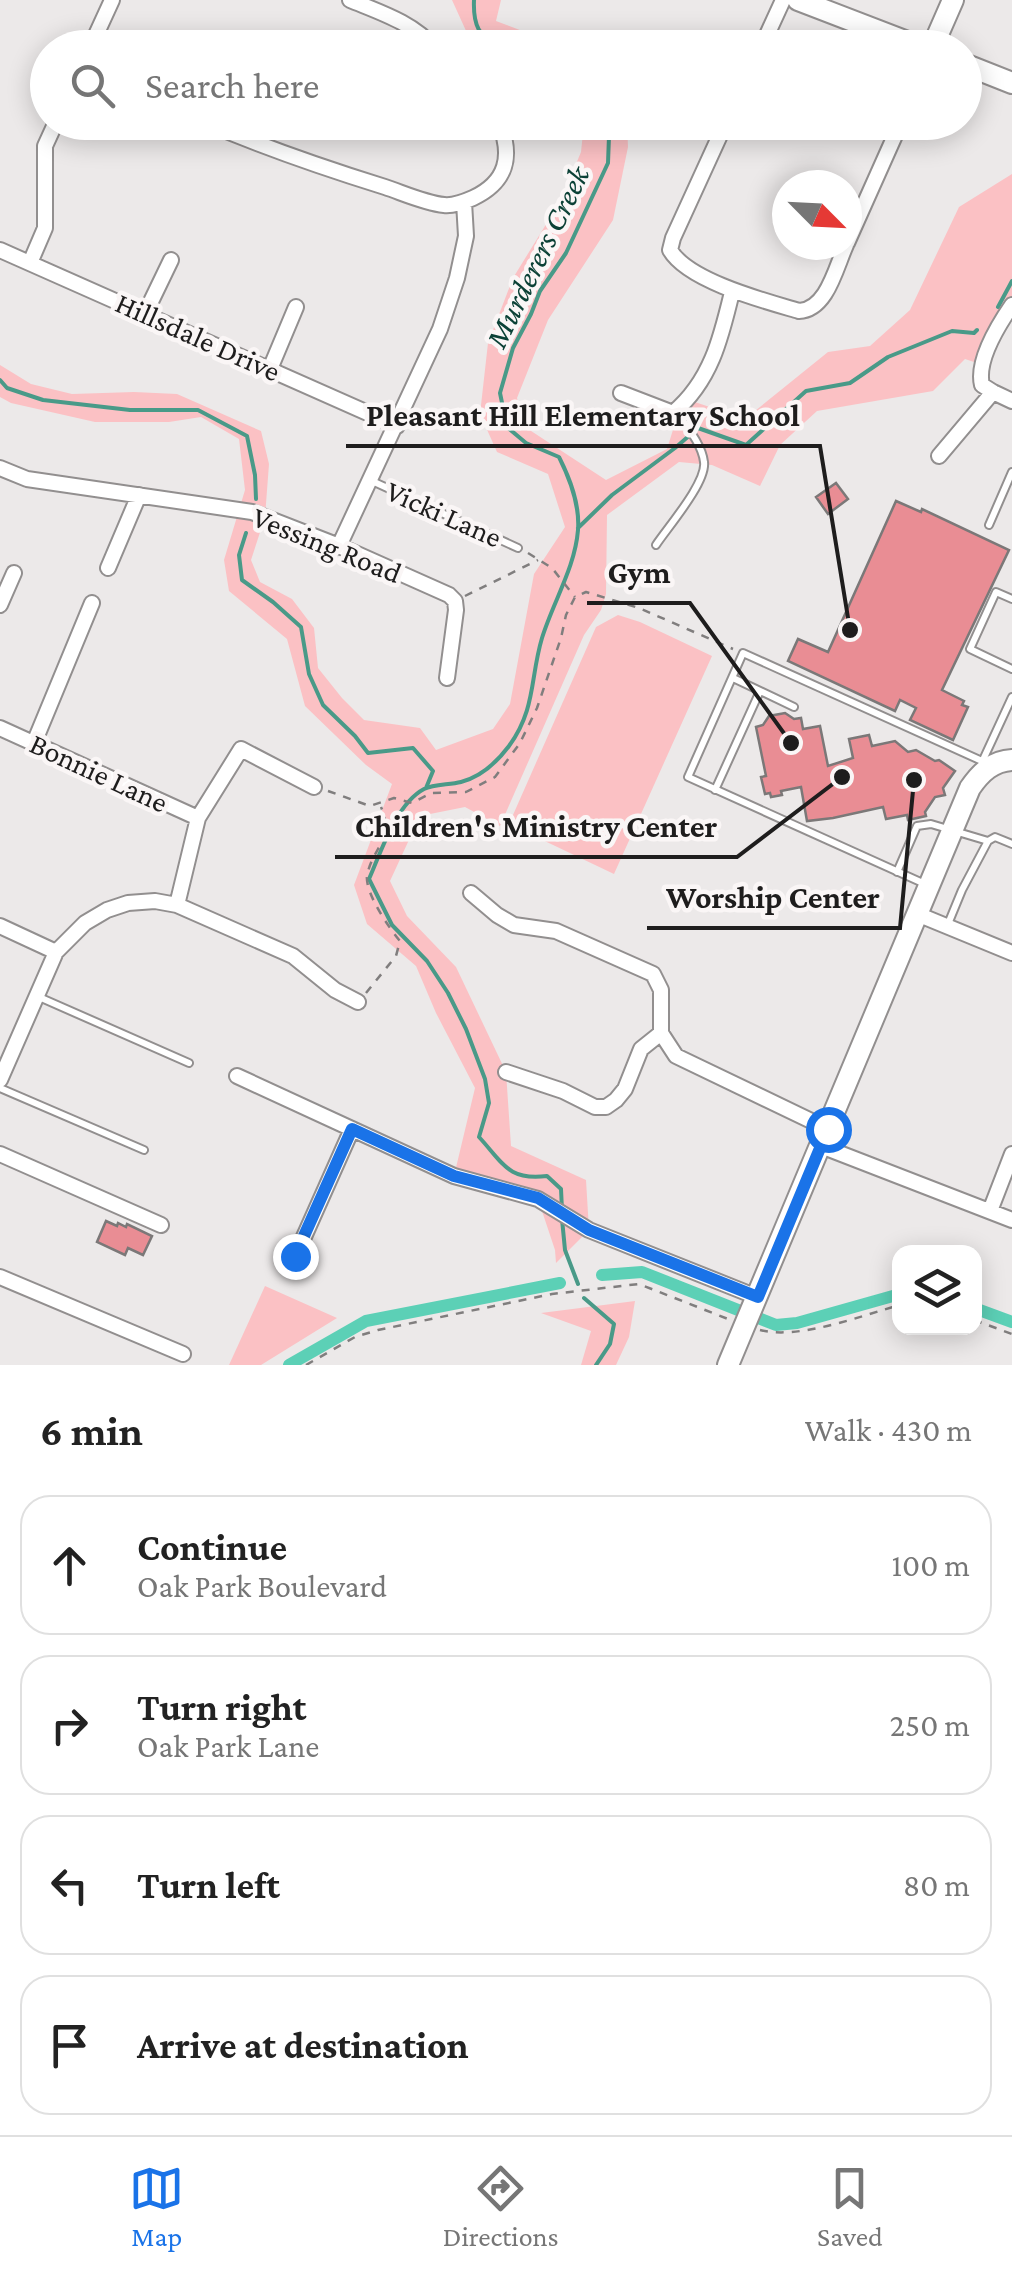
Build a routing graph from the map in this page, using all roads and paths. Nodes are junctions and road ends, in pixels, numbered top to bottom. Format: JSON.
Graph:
{"nodes":[{"id":1,"x":112,"y":0,"type":"edge"},
{"id":2,"x":350,"y":0,"type":"edge"},
{"id":3,"x":783,"y":0,"type":"edge"},
{"id":4,"x":798,"y":0,"type":"edge"},
{"id":5,"x":953,"y":0,"type":"edge"},
{"id":6,"x":98,"y":30,"type":"edge"},
{"id":7,"x":412,"y":30,"type":"edge"},
{"id":8,"x":769,"y":30,"type":"edge"},
{"id":9,"x":877,"y":30,"type":"edge"},
{"id":10,"x":940,"y":30,"type":"edge"},
{"id":11,"x":982,"y":71,"type":"edge"},
{"id":12,"x":1012,"y":83,"type":"edge"},
{"id":13,"x":48,"y":140,"type":"edge"},
{"id":14,"x":254,"y":140,"type":"edge"},
{"id":15,"x":505,"y":140,"type":"edge"},
{"id":16,"x":718,"y":140,"type":"edge"},
{"id":17,"x":893,"y":140,"type":"edge"},
{"id":18,"x":464,"y":202,"type":"junction"},
{"id":19,"x":862,"y":209,"type":"edge"},
{"id":20,"x":0,"y":250,"type":"edge"},
{"id":21,"x":171,"y":260,"type":"dead end"},
{"id":22,"x":839,"y":260,"type":"edge"},
{"id":23,"x":30,"y":263,"type":"junction"},
{"id":24,"x":732,"y":292,"type":"junction"},
{"id":25,"x":1012,"y":305,"type":"edge"},
{"id":26,"x":296,"y":307,"type":"dead end"},
{"id":27,"x":146,"y":314,"type":"junction"},
{"id":28,"x":270,"y":368,"type":"junction"},
{"id":29,"x":993,"y":392,"type":"junction"},
{"id":30,"x":621,"y":393,"type":"dead end"},
{"id":31,"x":1012,"y":401,"type":"edge"},
{"id":32,"x":676,"y":411,"type":"junction"},
{"id":33,"x":396,"y":426,"type":"junction"},
{"id":34,"x":938,"y":456,"type":"dead end"},
{"id":35,"x":0,"y":468,"type":"edge"},
{"id":36,"x":1012,"y":472,"type":"edge"},
{"id":37,"x":370,"y":481,"type":"junction"},
{"id":38,"x":139,"y":495,"type":"junction"},
{"id":39,"x":989,"y":524,"type":"dead end"},
{"id":40,"x":656,"y":545,"type":"dead end"},
{"id":41,"x":340,"y":546,"type":"junction"},
{"id":42,"x":518,"y":548,"type":"joint"},
{"id":43,"x":538,"y":560,"type":"junction"},
{"id":44,"x":108,"y":568,"type":"dead end"},
{"id":45,"x":14,"y":574,"type":"dead end"},
{"id":46,"x":575,"y":597,"type":"junction"},
{"id":47,"x":1012,"y":599,"type":"edge"},
{"id":48,"x":454,"y":601,"type":"junction"},
{"id":49,"x":92,"y":604,"type":"dead end"},
{"id":50,"x":0,"y":606,"type":"edge"},
{"id":51,"x":744,"y":653,"type":"junction"},
{"id":52,"x":1012,"y":669,"type":"edge"},
{"id":53,"x":447,"y":678,"type":"dead end"},
{"id":54,"x":732,"y":678,"type":"junction"},
{"id":55,"x":760,"y":691,"type":"junction"},
{"id":56,"x":1012,"y":697,"type":"edge"},
{"id":57,"x":794,"y":707,"type":"dead end"},
{"id":58,"x":0,"y":728,"type":"edge"},
{"id":59,"x":34,"y":743,"type":"junction"},
{"id":60,"x":1012,"y":760,"type":"edge"},
{"id":61,"x":984,"y":768,"type":"junction"},
{"id":62,"x":1012,"y":774,"type":"edge"},
{"id":63,"x":314,"y":788,"type":"dead end"},
{"id":64,"x":715,"y":790,"type":"junction"},
{"id":65,"x":335,"y":792,"type":"dead end"},
{"id":66,"x":380,"y":805,"type":"junction"},
{"id":67,"x":198,"y":818,"type":"junction"},
{"id":68,"x":953,"y":830,"type":"junction"},
{"id":69,"x":988,"y":841,"type":"junction"},
{"id":70,"x":1012,"y":844,"type":"edge"},
{"id":71,"x":898,"y":872,"type":"junction"},
{"id":72,"x":930,"y":886,"type":"junction"},
{"id":73,"x":470,"y":892,"type":"dead end"},
{"id":74,"x":177,"y":905,"type":"junction"},
{"id":75,"x":918,"y":914,"type":"junction"},
{"id":76,"x":0,"y":926,"type":"edge"},
{"id":77,"x":947,"y":926,"type":"junction"},
{"id":78,"x":56,"y":952,"type":"junction"},
{"id":79,"x":1012,"y":953,"type":"edge"},
{"id":80,"x":37,"y":996,"type":"junction"},
{"id":81,"x":358,"y":1002,"type":"joint"},
{"id":82,"x":661,"y":1033,"type":"junction"},
{"id":83,"x":189,"y":1063,"type":"dead end"},
{"id":84,"x":506,"y":1072,"type":"dead end"},
{"id":85,"x":237,"y":1076,"type":"dead end"},
{"id":86,"x":0,"y":1080,"type":"edge"},
{"id":87,"x":0,"y":1088,"type":"edge"},
{"id":88,"x":352,"y":1129,"type":"junction"},
{"id":89,"x":825,"y":1138,"type":"junction"},
{"id":90,"x":144,"y":1150,"type":"dead end"},
{"id":91,"x":0,"y":1154,"type":"edge"},
{"id":92,"x":1012,"y":1154,"type":"edge"},
{"id":93,"x":990,"y":1210,"type":"junction"},
{"id":94,"x":1012,"y":1220,"type":"edge"},
{"id":95,"x":161,"y":1225,"type":"dead end"},
{"id":96,"x":295,"y":1256,"type":"dead end"},
{"id":97,"x":0,"y":1277,"type":"edge"},
{"id":98,"x":892,"y":1307,"type":"edge"},
{"id":99,"x":750,"y":1314,"type":"junction"},
{"id":100,"x":982,"y":1323,"type":"edge"},
{"id":101,"x":1012,"y":1334,"type":"edge"},
{"id":102,"x":183,"y":1354,"type":"dead end"},
{"id":103,"x":306,"y":1365,"type":"edge"},
{"id":104,"x":728,"y":1365,"type":"edge"}],
"edges":[{"from":1,"to":6,"type":"street"},
{"from":2,"to":7,"type":"street"},
{"from":3,"to":8,"type":"street"},
{"from":4,"to":9,"type":"street"},
{"from":5,"to":10,"type":"street"},
{"from":11,"to":12,"type":"street"},
{"from":13,"to":23,"type":"street"},
{"from":14,"to":18,"type":"street"},
{"from":15,"to":18,"type":"street"},
{"from":16,"to":24,"type":"street"},
{"from":17,"to":19,"type":"street"},
{"from":18,"to":33,"type":"street","name":"Vicki Lane"},
{"from":20,"to":23,"type":"street","name":"Hillsdale Drive"},
{"from":21,"to":27,"type":"street"},
{"from":22,"to":24,"type":"street"},
{"from":23,"to":27,"type":"street","name":"Hillsdale Drive"},
{"from":24,"to":32,"type":"street"},
{"from":25,"to":29,"type":"street"},
{"from":26,"to":28,"type":"street"},
{"from":27,"to":28,"type":"street","name":"Hillsdale Drive"},
{"from":28,"to":33,"type":"street","name":"Hillsdale Drive"},
{"from":29,"to":31,"type":"street"},
{"from":29,"to":34,"type":"street"},
{"from":30,"to":32,"type":"street"},
{"from":32,"to":40,"type":"lane"},
{"from":33,"to":37,"type":"street","name":"Vicki Lane"},
{"from":35,"to":38,"type":"street","name":"Vessing Road"},
{"from":36,"to":39,"type":"lane"},
{"from":37,"to":41,"type":"street","name":"Vicki Lane"},
{"from":37,"to":42,"type":"lane","name":"Vicki Lane"},
{"from":38,"to":41,"type":"street","name":"Vessing Road"},
{"from":38,"to":44,"type":"street"},
{"from":41,"to":48,"type":"street","name":"Vessing Road"},
{"from":42,"to":43,"type":"path"},
{"from":43,"to":46,"type":"path"},
{"from":43,"to":48,"type":"path"},
{"from":45,"to":50,"type":"street"},
{"from":46,"to":51,"type":"path"},
{"from":46,"to":66,"type":"path"},
{"from":47,"to":52,"type":"lane"},
{"from":48,"to":53,"type":"street"},
{"from":49,"to":59,"type":"street"},
{"from":51,"to":54,"type":"lane"},
{"from":51,"to":61,"type":"lane"},
{"from":54,"to":55,"type":"lane"},
{"from":54,"to":64,"type":"lane"},
{"from":55,"to":57,"type":"lane"},
{"from":55,"to":64,"type":"lane"},
{"from":56,"to":61,"type":"lane"},
{"from":58,"to":59,"type":"street","name":"Bonnie Lane"},
{"from":59,"to":67,"type":"street","name":"Bonnie Lane"},
{"from":60,"to":61,"type":"street"},
{"from":61,"to":62,"type":"street"},
{"from":61,"to":68,"type":"street"},
{"from":63,"to":67,"type":"street"},
{"from":64,"to":71,"type":"lane"},
{"from":65,"to":66,"type":"path"},
{"from":66,"to":81,"type":"path"},
{"from":67,"to":74,"type":"street"},
{"from":68,"to":69,"type":"lane"},
{"from":68,"to":71,"type":"lane"},
{"from":68,"to":72,"type":"street"},
{"from":69,"to":70,"type":"lane"},
{"from":69,"to":77,"type":"lane"},
{"from":71,"to":72,"type":"lane"},
{"from":72,"to":75,"type":"street"},
{"from":73,"to":82,"type":"street"},
{"from":74,"to":78,"type":"street"},
{"from":74,"to":81,"type":"street"},
{"from":75,"to":77,"type":"street"},
{"from":75,"to":89,"type":"street"},
{"from":76,"to":78,"type":"street"},
{"from":77,"to":79,"type":"street"},
{"from":78,"to":80,"type":"street"},
{"from":80,"to":83,"type":"lane"},
{"from":80,"to":86,"type":"street"},
{"from":82,"to":84,"type":"street"},
{"from":82,"to":89,"type":"street"},
{"from":85,"to":88,"type":"street"},
{"from":87,"to":90,"type":"lane"},
{"from":88,"to":96,"type":"street"},
{"from":88,"to":99,"type":"street"},
{"from":89,"to":93,"type":"street"},
{"from":89,"to":99,"type":"street"},
{"from":91,"to":95,"type":"street"},
{"from":92,"to":93,"type":"street"},
{"from":93,"to":94,"type":"street"},
{"from":97,"to":102,"type":"street"},
{"from":98,"to":99,"type":"path"},
{"from":99,"to":103,"type":"path"},
{"from":99,"to":104,"type":"street"},
{"from":100,"to":101,"type":"path"}]}
